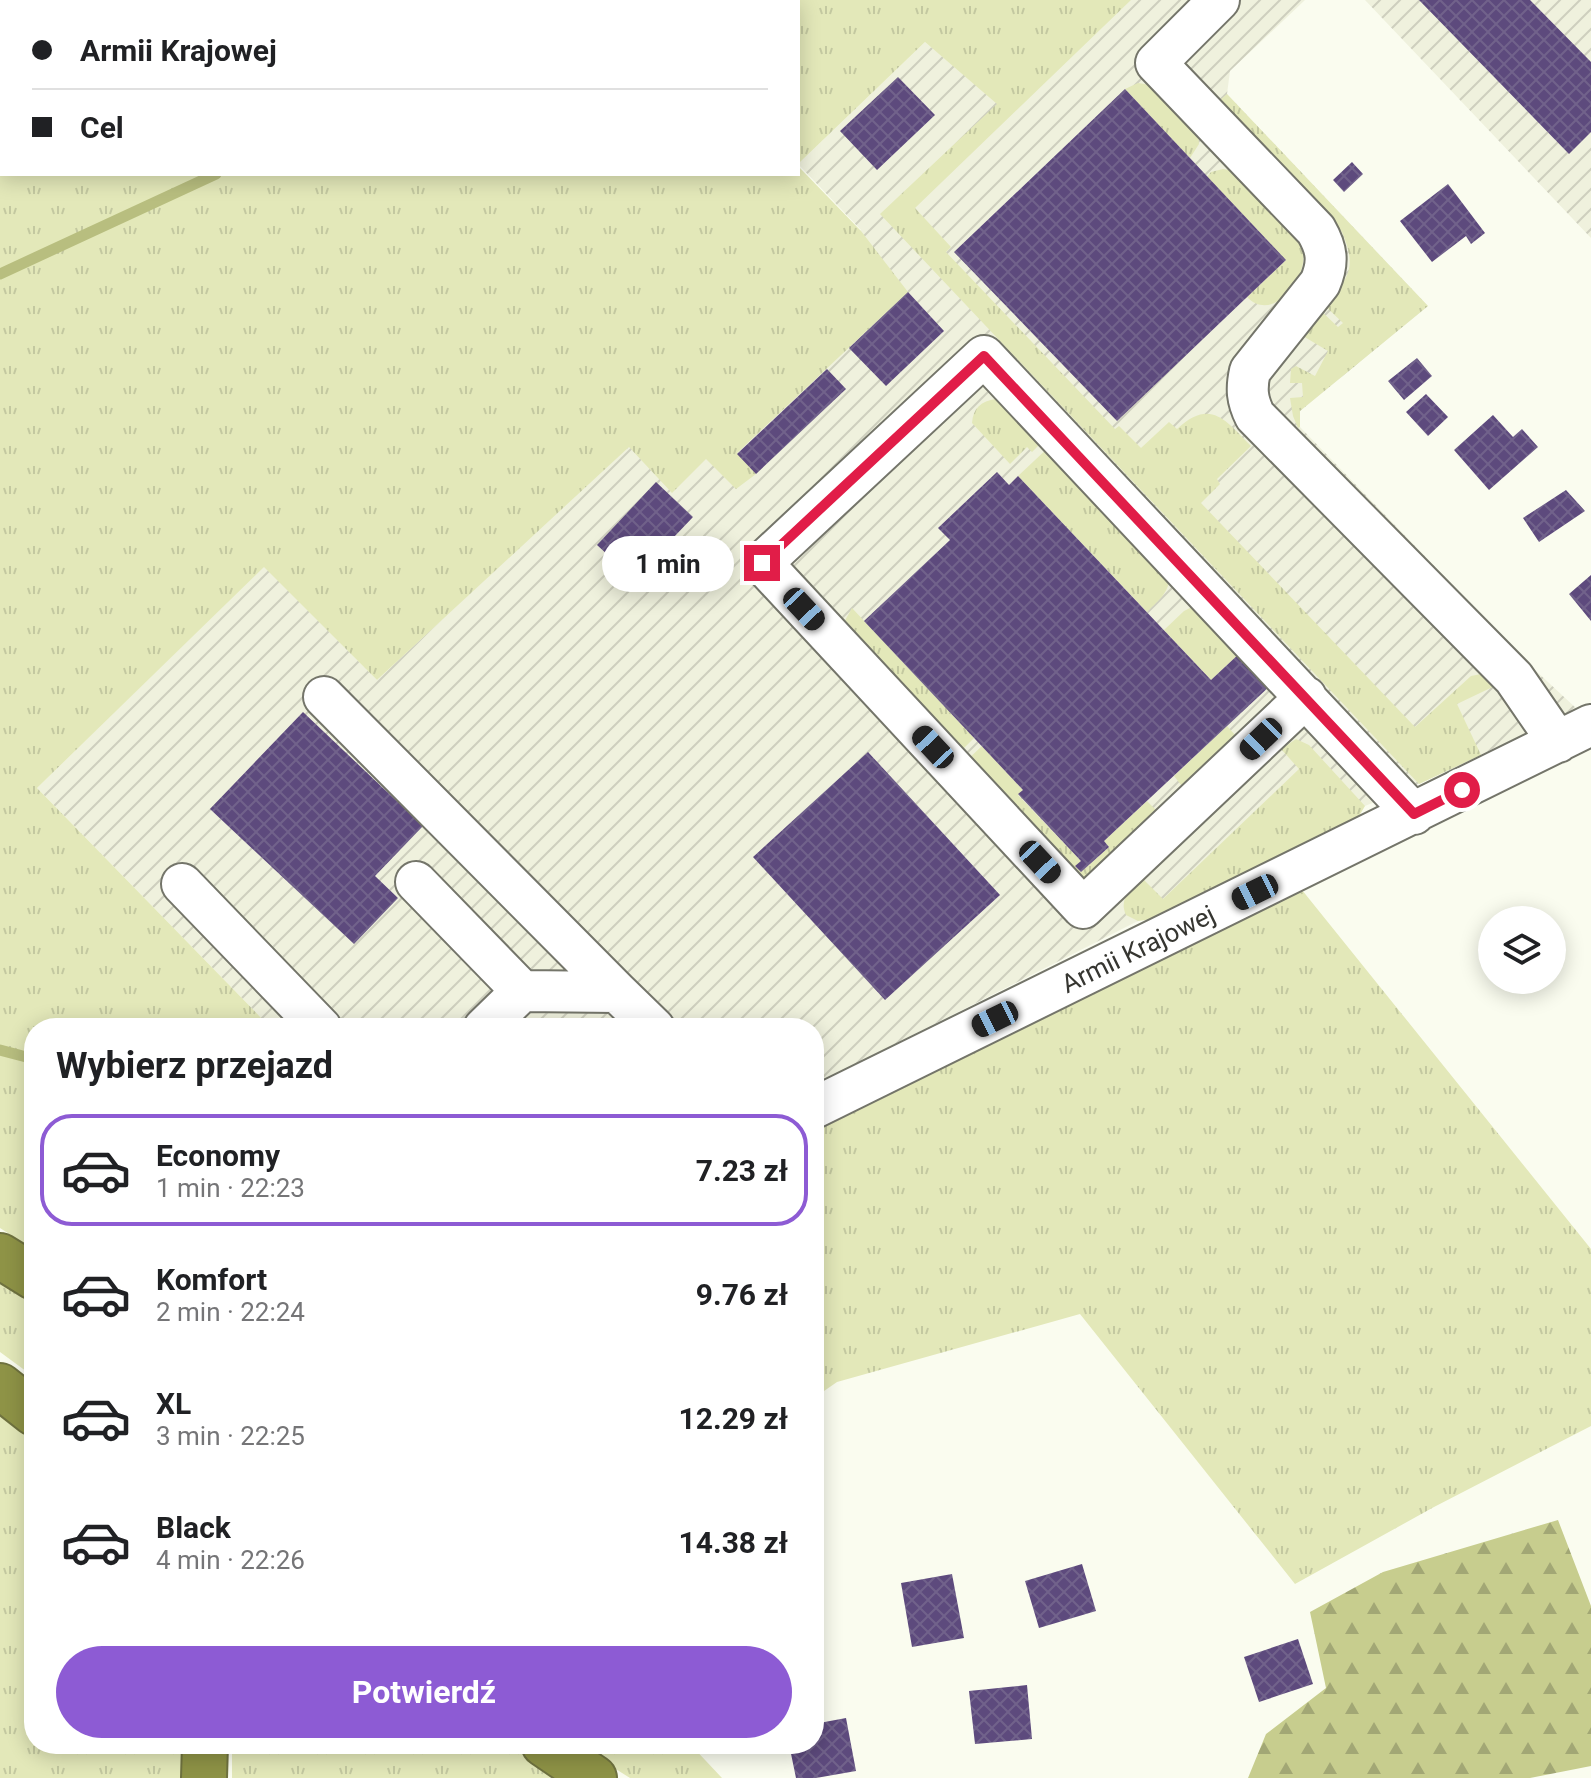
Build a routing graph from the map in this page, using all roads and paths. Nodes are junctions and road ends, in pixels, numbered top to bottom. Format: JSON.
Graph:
{"nodes":[{"id":1,"x":1219,"y":0,"type":"edge"},
{"id":2,"x":324,"y":697,"type":"dead end"},
{"id":3,"x":1306,"y":697,"type":"junction"},
{"id":4,"x":1574,"y":733,"type":"edge"},
{"id":5,"x":1414,"y":814,"type":"junction"},
{"id":6,"x":416,"y":882,"type":"dead end"},
{"id":7,"x":182,"y":884,"type":"dead end"},
{"id":8,"x":522,"y":991,"type":"junction"},
{"id":9,"x":617,"y":992,"type":"junction"},
{"id":10,"x":311,"y":1018,"type":"edge"},
{"id":11,"x":494,"y":1018,"type":"edge"},
{"id":12,"x":644,"y":1018,"type":"edge"},
{"id":13,"x":824,"y":1103,"type":"edge"},
{"id":14,"x":0,"y":1256,"type":"edge"},
{"id":15,"x":24,"y":1271,"type":"edge"},
{"id":16,"x":0,"y":1386,"type":"edge"},
{"id":17,"x":24,"y":1405,"type":"edge"},
{"id":18,"x":205,"y":1754,"type":"edge"},
{"id":19,"x":559,"y":1754,"type":"edge"},
{"id":20,"x":204,"y":1778,"type":"edge"},
{"id":21,"x":594,"y":1778,"type":"edge"}],
"edges":[{"from":1,"to":4,"type":"street"},
{"from":2,"to":9,"type":"street"},
{"from":3,"to":3,"type":"street"},
{"from":3,"to":5,"type":"street"},
{"from":4,"to":5,"type":"street","name":"Armii Krajowej"},
{"from":5,"to":13,"type":"street","name":"Armii Krajowej"},
{"from":6,"to":8,"type":"street"},
{"from":7,"to":10,"type":"street"},
{"from":8,"to":9,"type":"street"},
{"from":8,"to":11,"type":"street"},
{"from":9,"to":12,"type":"street"},
{"from":14,"to":15,"type":"highway"},
{"from":16,"to":17,"type":"highway"},
{"from":18,"to":20,"type":"highway"},
{"from":19,"to":21,"type":"highway"}]}
